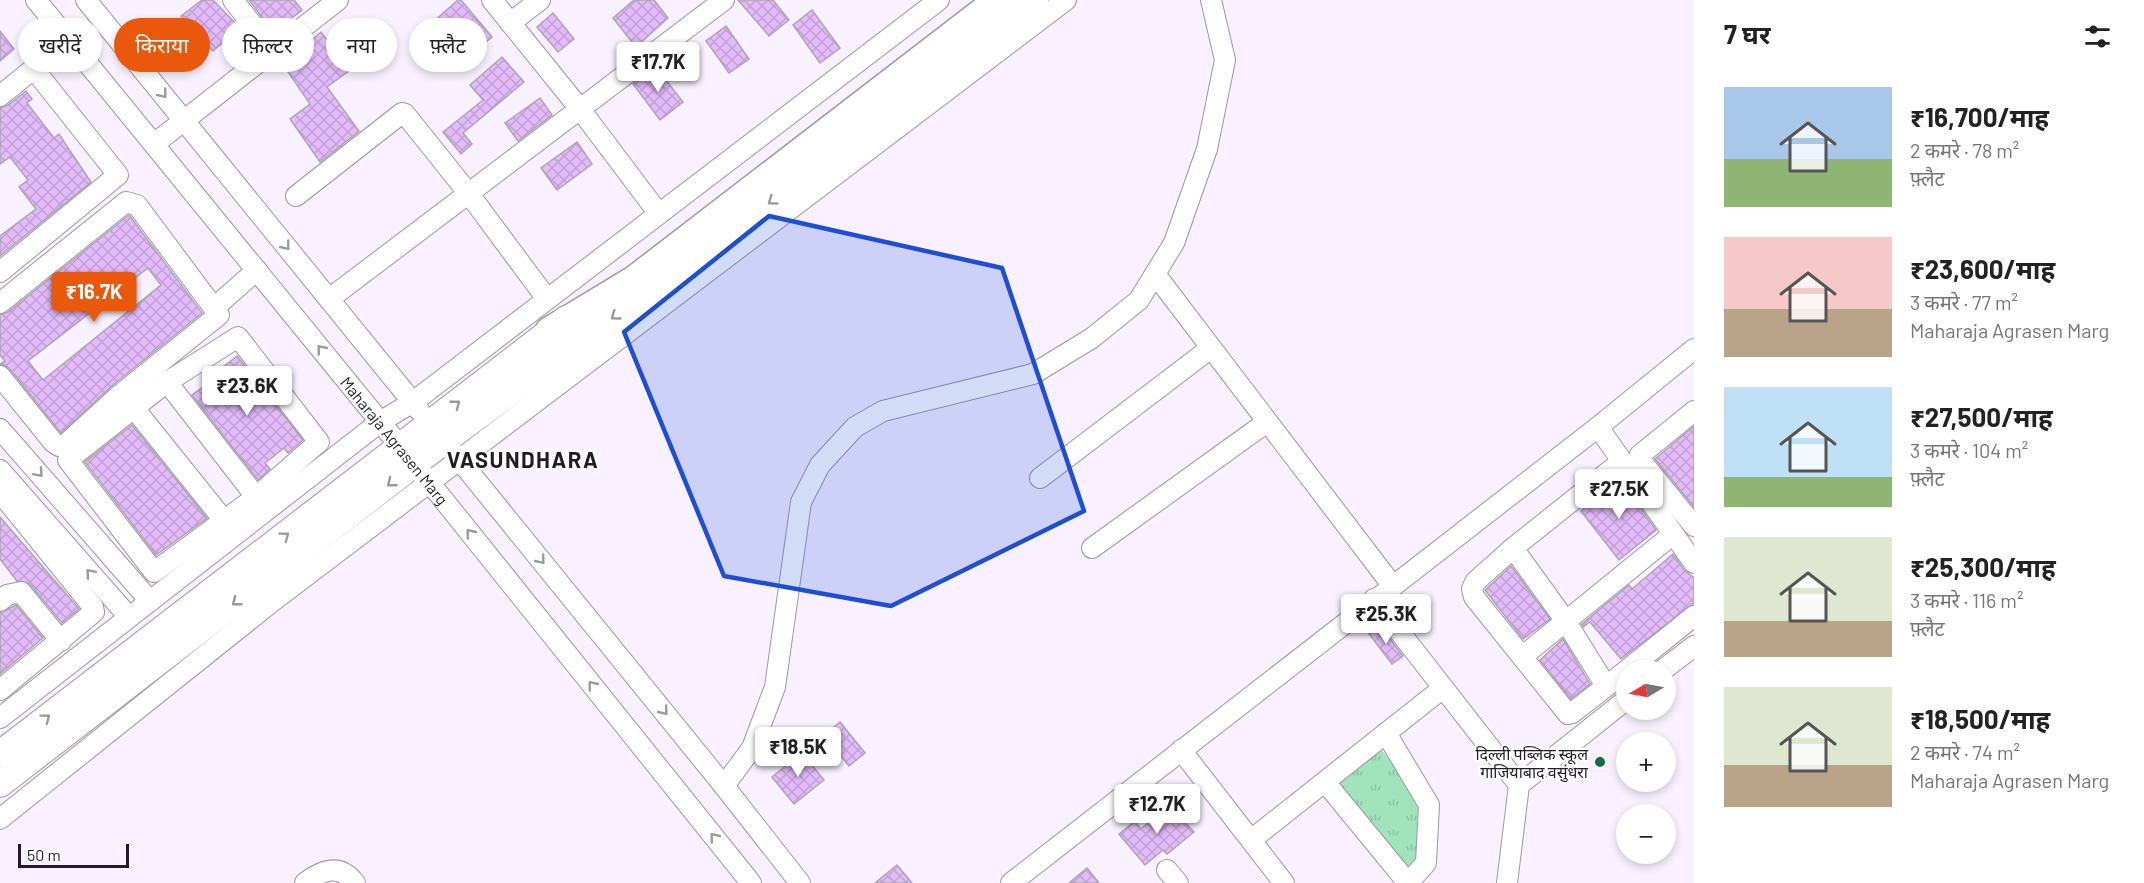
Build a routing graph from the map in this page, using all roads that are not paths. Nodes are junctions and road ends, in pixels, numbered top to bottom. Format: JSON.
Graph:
{"nodes":[{"id":1,"x":36,"y":0,"type":"edge"},
{"id":2,"x":86,"y":0,"type":"edge"},
{"id":3,"x":233,"y":0,"type":"edge"},
{"id":4,"x":338,"y":0,"type":"edge"},
{"id":5,"x":492,"y":0,"type":"edge"},
{"id":6,"x":540,"y":0,"type":"edge"},
{"id":7,"x":724,"y":0,"type":"edge"},
{"id":8,"x":939,"y":0,"type":"edge"},
{"id":9,"x":980,"y":0,"type":"edge"},
{"id":10,"x":1000,"y":0,"type":"edge"},
{"id":11,"x":1035,"y":0,"type":"edge"},
{"id":12,"x":1066,"y":0,"type":"edge"},
{"id":13,"x":1210,"y":0,"type":"edge"},
{"id":14,"x":51,"y":18,"type":"edge"},
{"id":15,"x":247,"y":18,"type":"edge"},
{"id":16,"x":314,"y":19,"type":"edge"},
{"id":17,"x":510,"y":23,"type":"junction"},
{"id":18,"x":32,"y":72,"type":"joint"},
{"id":19,"x":95,"y":72,"type":"edge"},
{"id":20,"x":246,"y":72,"type":"edge"},
{"id":21,"x":0,"y":96,"type":"edge"},
{"id":22,"x":580,"y":109,"type":"junction"},
{"id":23,"x":184,"y":121,"type":"junction"},
{"id":24,"x":154,"y":144,"type":"junction"},
{"id":25,"x":469,"y":194,"type":"junction"},
{"id":26,"x":296,"y":196,"type":"dead end"},
{"id":27,"x":659,"y":214,"type":"junction"},
{"id":28,"x":257,"y":270,"type":"junction"},
{"id":29,"x":0,"y":272,"type":"edge"},
{"id":30,"x":1155,"y":274,"type":"junction"},
{"id":31,"x":329,"y":299,"type":"junction"},
{"id":32,"x":547,"y":299,"type":"junction"},
{"id":33,"x":0,"y":303,"type":"edge"},
{"id":34,"x":214,"y":307,"type":"junction"},
{"id":35,"x":550,"y":332,"type":"junction"},
{"id":36,"x":1211,"y":348,"type":"junction"},
{"id":37,"x":1694,"y":349,"type":"edge"},
{"id":38,"x":0,"y":376,"type":"edge"},
{"id":39,"x":167,"y":382,"type":"junction"},
{"id":40,"x":413,"y":402,"type":"junction"},
{"id":41,"x":134,"y":407,"type":"junction"},
{"id":42,"x":1692,"y":416,"type":"edge"},
{"id":43,"x":380,"y":422,"type":"junction"},
{"id":44,"x":1267,"y":422,"type":"junction"},
{"id":45,"x":1598,"y":427,"type":"junction"},
{"id":46,"x":0,"y":429,"type":"edge"},
{"id":47,"x":445,"y":442,"type":"junction"},
{"id":48,"x":1622,"y":461,"type":"junction"},
{"id":49,"x":415,"y":465,"type":"junction"},
{"id":50,"x":0,"y":470,"type":"edge"},
{"id":51,"x":1040,"y":478,"type":"dead end"},
{"id":52,"x":0,"y":492,"type":"edge"},
{"id":53,"x":261,"y":503,"type":"junction"},
{"id":54,"x":1694,"y":526,"type":"edge"},
{"id":55,"x":229,"y":527,"type":"junction"},
{"id":56,"x":1672,"y":535,"type":"junction"},
{"id":57,"x":1092,"y":548,"type":"dead end"},
{"id":58,"x":1513,"y":548,"type":"junction"},
{"id":59,"x":1694,"y":563,"type":"edge"},
{"id":60,"x":1392,"y":585,"type":"junction"},
{"id":61,"x":1374,"y":599,"type":"junction"},
{"id":62,"x":0,"y":601,"type":"edge"},
{"id":63,"x":150,"y":601,"type":"junction"},
{"id":64,"x":1694,"y":616,"type":"edge"},
{"id":65,"x":129,"y":617,"type":"junction"},
{"id":66,"x":1566,"y":620,"type":"junction"},
{"id":67,"x":61,"y":641,"type":"junction"},
{"id":68,"x":1694,"y":646,"type":"edge"},
{"id":69,"x":1523,"y":656,"type":"junction"},
{"id":70,"x":1640,"y":660,"type":"edge"},
{"id":71,"x":1676,"y":660,"type":"edge"},
{"id":72,"x":1616,"y":678,"type":"edge"},
{"id":73,"x":1606,"y":686,"type":"junction"},
{"id":74,"x":1443,"y":688,"type":"junction"},
{"id":75,"x":0,"y":690,"type":"edge"},
{"id":76,"x":4,"y":708,"type":"edge"},
{"id":77,"x":1616,"y":708,"type":"edge"},
{"id":78,"x":1386,"y":734,"type":"junction"},
{"id":79,"x":1181,"y":750,"type":"junction"},
{"id":80,"x":0,"y":754,"type":"edge"},
{"id":81,"x":1325,"y":782,"type":"junction"},
{"id":82,"x":0,"y":784,"type":"edge"},
{"id":83,"x":1519,"y":785,"type":"junction"},
{"id":84,"x":724,"y":786,"type":"junction"},
{"id":85,"x":0,"y":819,"type":"edge"},
{"id":86,"x":1251,"y":840,"type":"junction"},
{"id":87,"x":305,"y":883,"type":"edge"},
{"id":88,"x":354,"y":883,"type":"edge"},
{"id":89,"x":751,"y":883,"type":"edge"},
{"id":90,"x":800,"y":883,"type":"edge"},
{"id":91,"x":1011,"y":883,"type":"edge"},
{"id":92,"x":1284,"y":883,"type":"edge"},
{"id":93,"x":1408,"y":883,"type":"edge"},
{"id":94,"x":1507,"y":883,"type":"edge"}],
"edges":[{"from":1,"to":14,"type":"street","name":"Maharaja Agrasen Marg"},
{"from":2,"to":23,"type":"street","one_way":true},
{"from":3,"to":15,"type":"street"},
{"from":4,"to":16,"type":"street"},
{"from":5,"to":17,"type":"street"},
{"from":6,"to":17,"type":"street"},
{"from":7,"to":22,"type":"street"},
{"from":8,"to":27,"type":"street"},
{"from":9,"to":35,"type":"main road"},
{"from":10,"to":35,"type":"highway"},
{"from":11,"to":47,"type":"main road","one_way":true},
{"from":12,"to":47,"type":"street"},
{"from":13,"to":30,"type":"street"},
{"from":17,"to":22,"type":"street"},
{"from":18,"to":21,"type":"street"},
{"from":18,"to":29,"type":"street"},
{"from":19,"to":24,"type":"street","name":"Maharaja Agrasen Marg"},
{"from":20,"to":23,"type":"street"},
{"from":22,"to":25,"type":"street"},
{"from":22,"to":27,"type":"street"},
{"from":23,"to":24,"type":"street"},
{"from":23,"to":31,"type":"street","one_way":true},
{"from":24,"to":28,"type":"street","name":"Maharaja Agrasen Marg"},
{"from":25,"to":26,"type":"street"},
{"from":25,"to":31,"type":"street"},
{"from":25,"to":32,"type":"street"},
{"from":27,"to":32,"type":"street"},
{"from":28,"to":34,"type":"street"},
{"from":43,"to":28,"type":"street","name":"Maharaja Agrasen Marg","one_way":true},
{"from":30,"to":36,"type":"street"},
{"from":30,"to":84,"type":"street"},
{"from":31,"to":40,"type":"street"},
{"from":32,"to":40,"type":"street"},
{"from":33,"to":34,"type":"street"},
{"from":34,"to":38,"type":"street"},
{"from":47,"to":35,"type":"main road","one_way":true},
{"from":36,"to":44,"type":"street"},
{"from":36,"to":51,"type":"street"},
{"from":37,"to":45,"type":"street"},
{"from":39,"to":41,"type":"street"},
{"from":39,"to":53,"type":"street"},
{"from":39,"to":53,"type":"street"},
{"from":40,"to":43,"type":"street"},
{"from":40,"to":47,"type":"street"},
{"from":41,"to":55,"type":"street"},
{"from":41,"to":55,"type":"street"},
{"from":42,"to":54,"type":"street"},
{"from":43,"to":49,"type":"street","name":"Maharaja Agrasen Marg"},
{"from":43,"to":53,"type":"street"},
{"from":44,"to":57,"type":"street"},
{"from":44,"to":60,"type":"street"},
{"from":45,"to":48,"type":"street"},
{"from":45,"to":60,"type":"street"},
{"from":46,"to":63,"type":"street","one_way":true},
{"from":47,"to":49,"type":"main road"},
{"from":47,"to":49,"type":"street"},
{"from":47,"to":84,"type":"street","one_way":true},
{"from":48,"to":56,"type":"street"},
{"from":48,"to":58,"type":"street"},
{"from":80,"to":49,"type":"main road","one_way":true},
{"from":49,"to":82,"type":"main road","one_way":true},
{"from":49,"to":85,"type":"street"},
{"from":89,"to":49,"type":"street","name":"Maharaja Agrasen Marg","one_way":true},
{"from":65,"to":50,"type":"street","one_way":true},
{"from":52,"to":67,"type":"street"},
{"from":53,"to":55,"type":"street"},
{"from":55,"to":63,"type":"street"},
{"from":56,"to":59,"type":"street"},
{"from":56,"to":66,"type":"street"},
{"from":58,"to":66,"type":"street"},
{"from":58,"to":69,"type":"street"},
{"from":60,"to":61,"type":"street"},
{"from":61,"to":74,"type":"street"},
{"from":61,"to":79,"type":"street"},
{"from":62,"to":67,"type":"street"},
{"from":63,"to":65,"type":"street"},
{"from":64,"to":70,"type":"street"},
{"from":65,"to":76,"type":"street"},
{"from":66,"to":69,"type":"street"},
{"from":66,"to":73,"type":"street"},
{"from":67,"to":75,"type":"street"},
{"from":68,"to":71,"type":"street"},
{"from":69,"to":73,"type":"street"},
{"from":72,"to":73,"type":"street"},
{"from":74,"to":78,"type":"street"},
{"from":74,"to":83,"type":"street"},
{"from":77,"to":83,"type":"street"},
{"from":78,"to":81,"type":"street"},
{"from":78,"to":93,"type":"street"},
{"from":79,"to":86,"type":"street"},
{"from":79,"to":91,"type":"street"},
{"from":81,"to":86,"type":"street"},
{"from":81,"to":93,"type":"street"},
{"from":83,"to":94,"type":"street"},
{"from":84,"to":90,"type":"street"},
{"from":86,"to":92,"type":"street"},
{"from":87,"to":88,"type":"street"}]}
